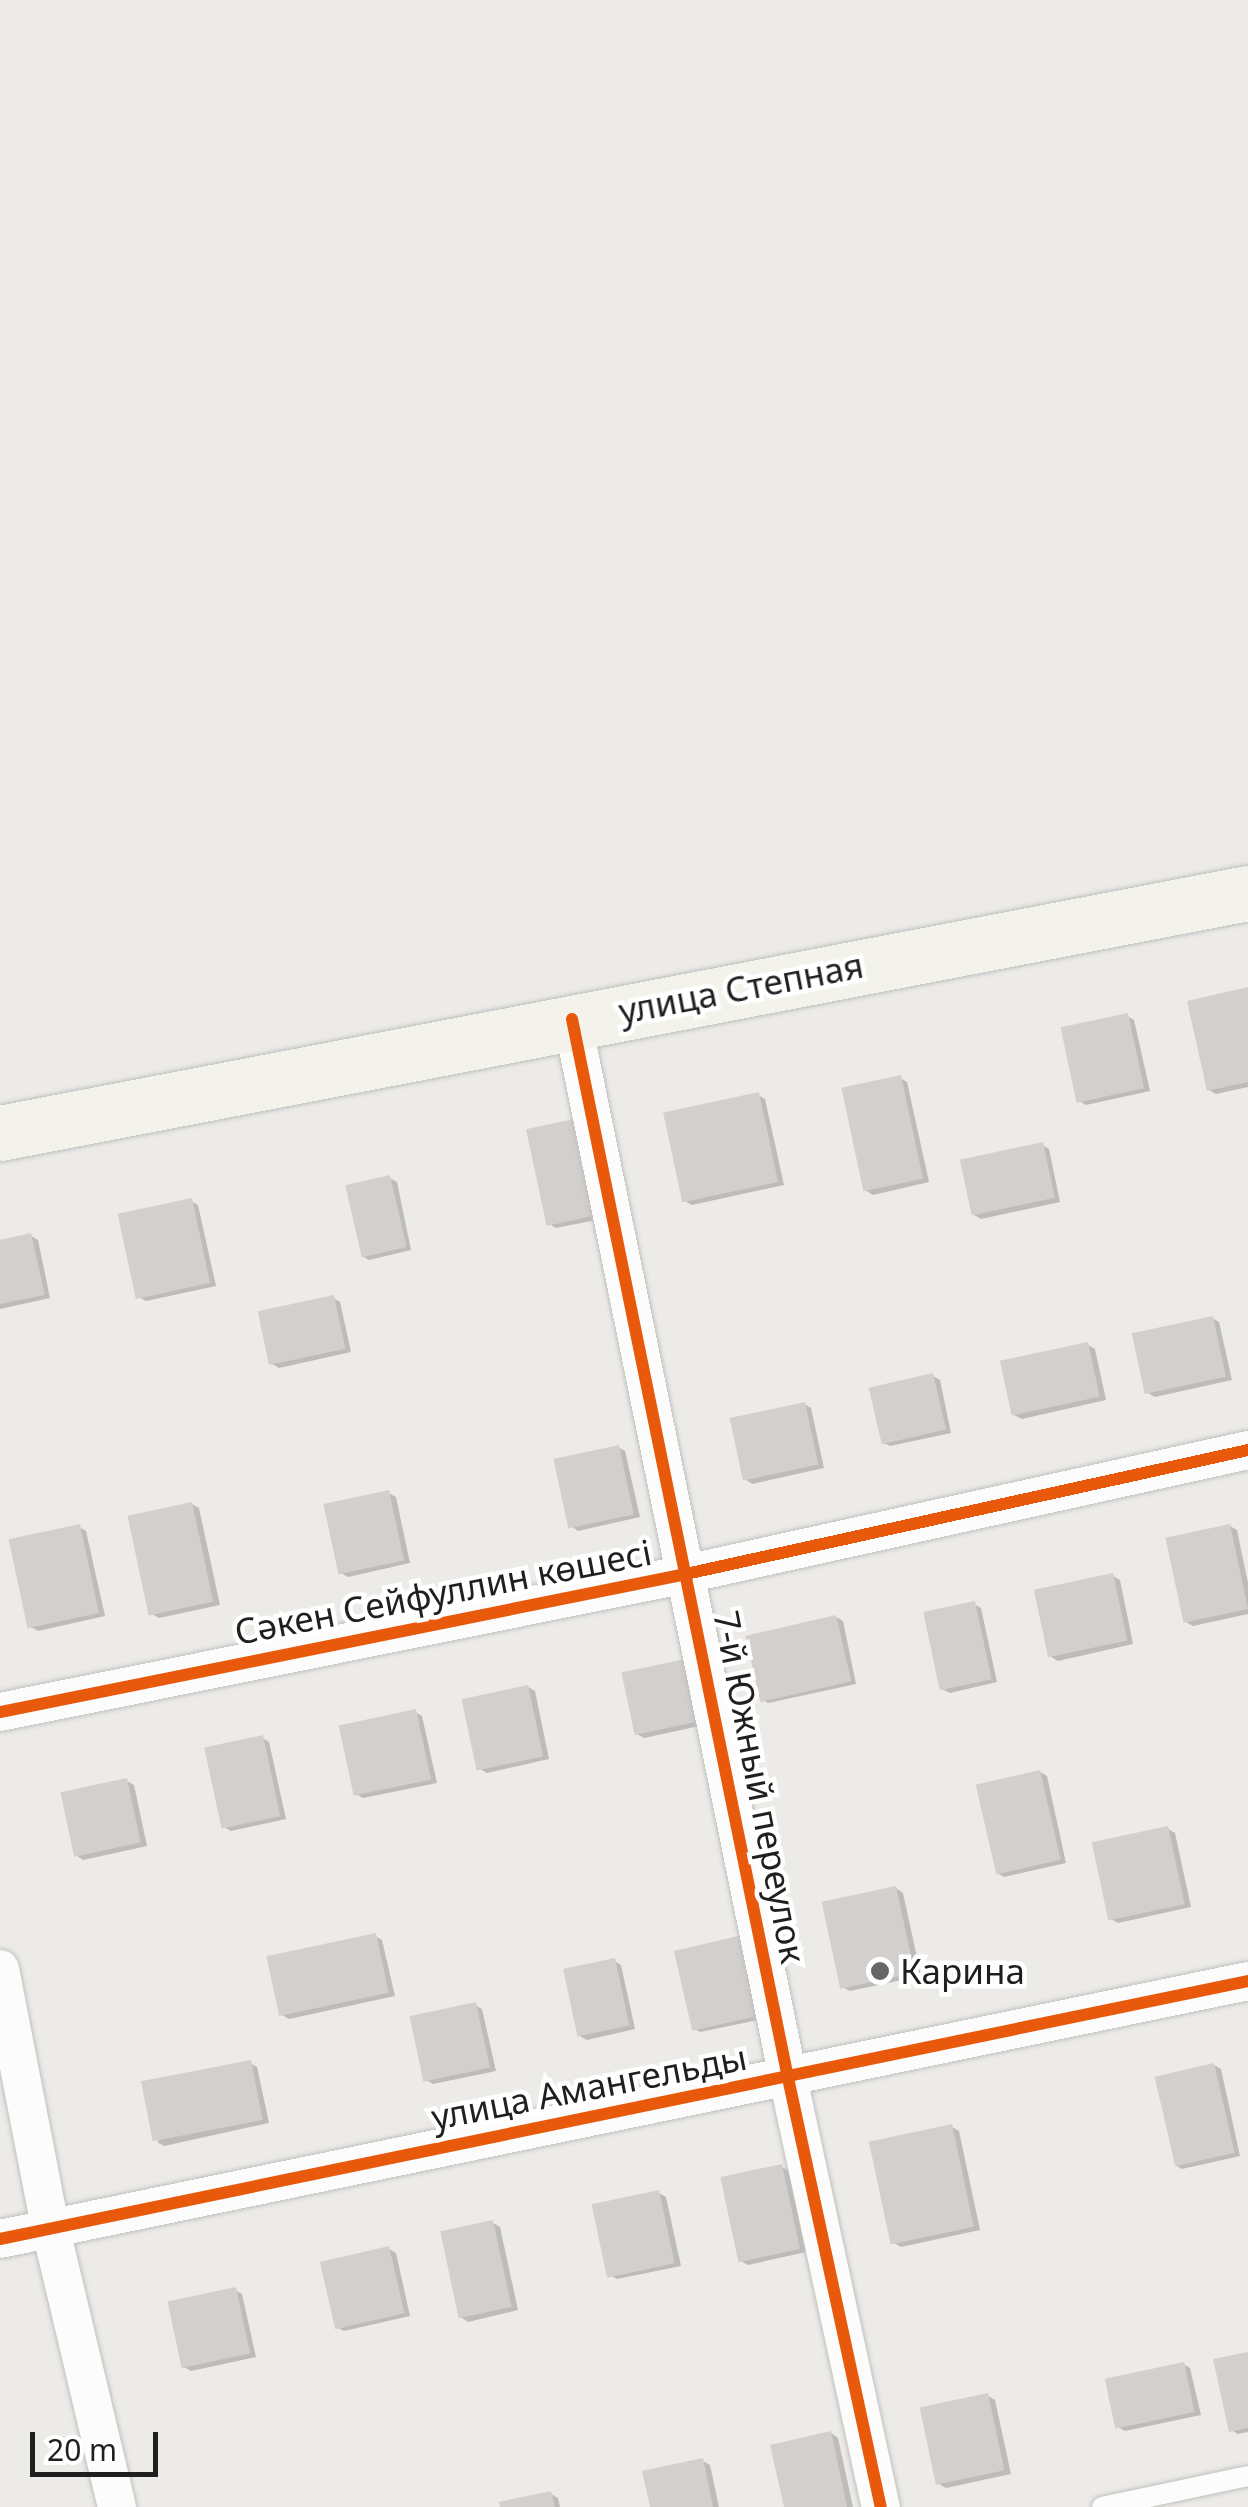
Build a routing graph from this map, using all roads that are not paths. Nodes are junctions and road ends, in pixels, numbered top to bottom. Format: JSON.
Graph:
{"nodes":[{"id":1,"x":1248,"y":893,"type":"edge"},
{"id":2,"x":572,"y":1020,"type":"junction"},
{"id":3,"x":0,"y":1133,"type":"edge"},
{"id":4,"x":1248,"y":1450,"type":"edge"},
{"id":5,"x":686,"y":1574,"type":"junction"},
{"id":6,"x":0,"y":1712,"type":"edge"},
{"id":7,"x":0,"y":1969,"type":"edge"},
{"id":8,"x":1248,"y":1982,"type":"edge"},
{"id":9,"x":788,"y":2078,"type":"junction"},
{"id":10,"x":50,"y":2226,"type":"junction"},
{"id":11,"x":0,"y":2238,"type":"edge"},
{"id":12,"x":1248,"y":2476,"type":"edge"},
{"id":13,"x":117,"y":2507,"type":"edge"},
{"id":14,"x":881,"y":2507,"type":"edge"},
{"id":15,"x":1102,"y":2507,"type":"edge"}],
"edges":[{"from":1,"to":2,"type":"street","name":"улица Степная"},
{"from":2,"to":3,"type":"street","name":"улица Степная"},
{"from":2,"to":5,"type":"street","name":"7-й Южный переулок"},
{"from":4,"to":5,"type":"street","name":"Сәкен Сейфуллин көшесі"},
{"from":5,"to":6,"type":"street","name":"Сәкен Сейфуллин көшесі"},
{"from":5,"to":9,"type":"street","name":"7-й Южный переулок"},
{"from":7,"to":10,"type":"street"},
{"from":8,"to":9,"type":"street","name":"улица Амангельды"},
{"from":9,"to":10,"type":"street","name":"улица Амангельды"},
{"from":9,"to":14,"type":"street","name":"7-й Южный переулок"},
{"from":10,"to":11,"type":"street","name":"улица Амангельды"},
{"from":10,"to":13,"type":"street"},
{"from":12,"to":15,"type":"lane"}]}
